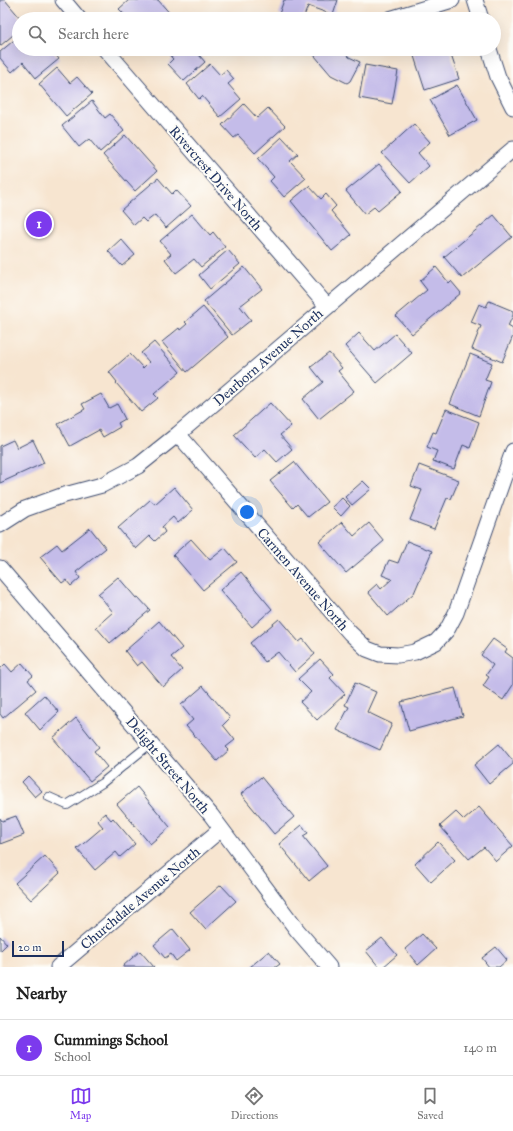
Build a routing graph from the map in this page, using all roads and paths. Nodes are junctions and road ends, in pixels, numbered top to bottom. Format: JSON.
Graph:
{"nodes":[{"id":1,"x":63,"y":0,"type":"edge"},
{"id":2,"x":452,"y":0,"type":"edge"},
{"id":3,"x":475,"y":0,"type":"edge"},
{"id":4,"x":73,"y":12,"type":"edge"},
{"id":5,"x":413,"y":12,"type":"edge"},
{"id":6,"x":479,"y":12,"type":"edge"},
{"id":7,"x":111,"y":56,"type":"edge"},
{"id":8,"x":491,"y":56,"type":"edge"},
{"id":9,"x":513,"y":108,"type":"edge"},
{"id":10,"x":513,"y":149,"type":"edge"},
{"id":11,"x":326,"y":306,"type":"junction"},
{"id":12,"x":178,"y":434,"type":"junction"},
{"id":13,"x":513,"y":451,"type":"edge"},
{"id":14,"x":510,"y":468,"type":"edge"},
{"id":15,"x":0,"y":526,"type":"edge"},
{"id":16,"x":0,"y":568,"type":"edge"},
{"id":17,"x":150,"y":744,"type":"junction"},
{"id":18,"x":50,"y":797,"type":"dead end"},
{"id":19,"x":221,"y":829,"type":"junction"},
{"id":20,"x":58,"y":967,"type":"edge"},
{"id":21,"x":329,"y":967,"type":"edge"}],
"edges":[{"from":1,"to":4,"type":"street"},
{"from":2,"to":5,"type":"street"},
{"from":3,"to":6,"type":"street"},
{"from":7,"to":11,"type":"street","name":"Rivercrest Drive North"},
{"from":8,"to":9,"type":"street"},
{"from":10,"to":11,"type":"street","name":"Dearborn Avenue North"},
{"from":11,"to":12,"type":"street","name":"Dearborn Avenue North"},
{"from":12,"to":14,"type":"street","name":"Carmen Avenue North"},
{"from":12,"to":15,"type":"street","name":"Dearborn Avenue North"},
{"from":13,"to":14,"type":"street"},
{"from":16,"to":17,"type":"street","name":"Delight Street North"},
{"from":17,"to":18,"type":"lane"},
{"from":17,"to":19,"type":"street","name":"Delight Street North"},
{"from":19,"to":20,"type":"street","name":"Churchdale Avenue North"},
{"from":19,"to":21,"type":"street","name":"Delight Street North"}]}
